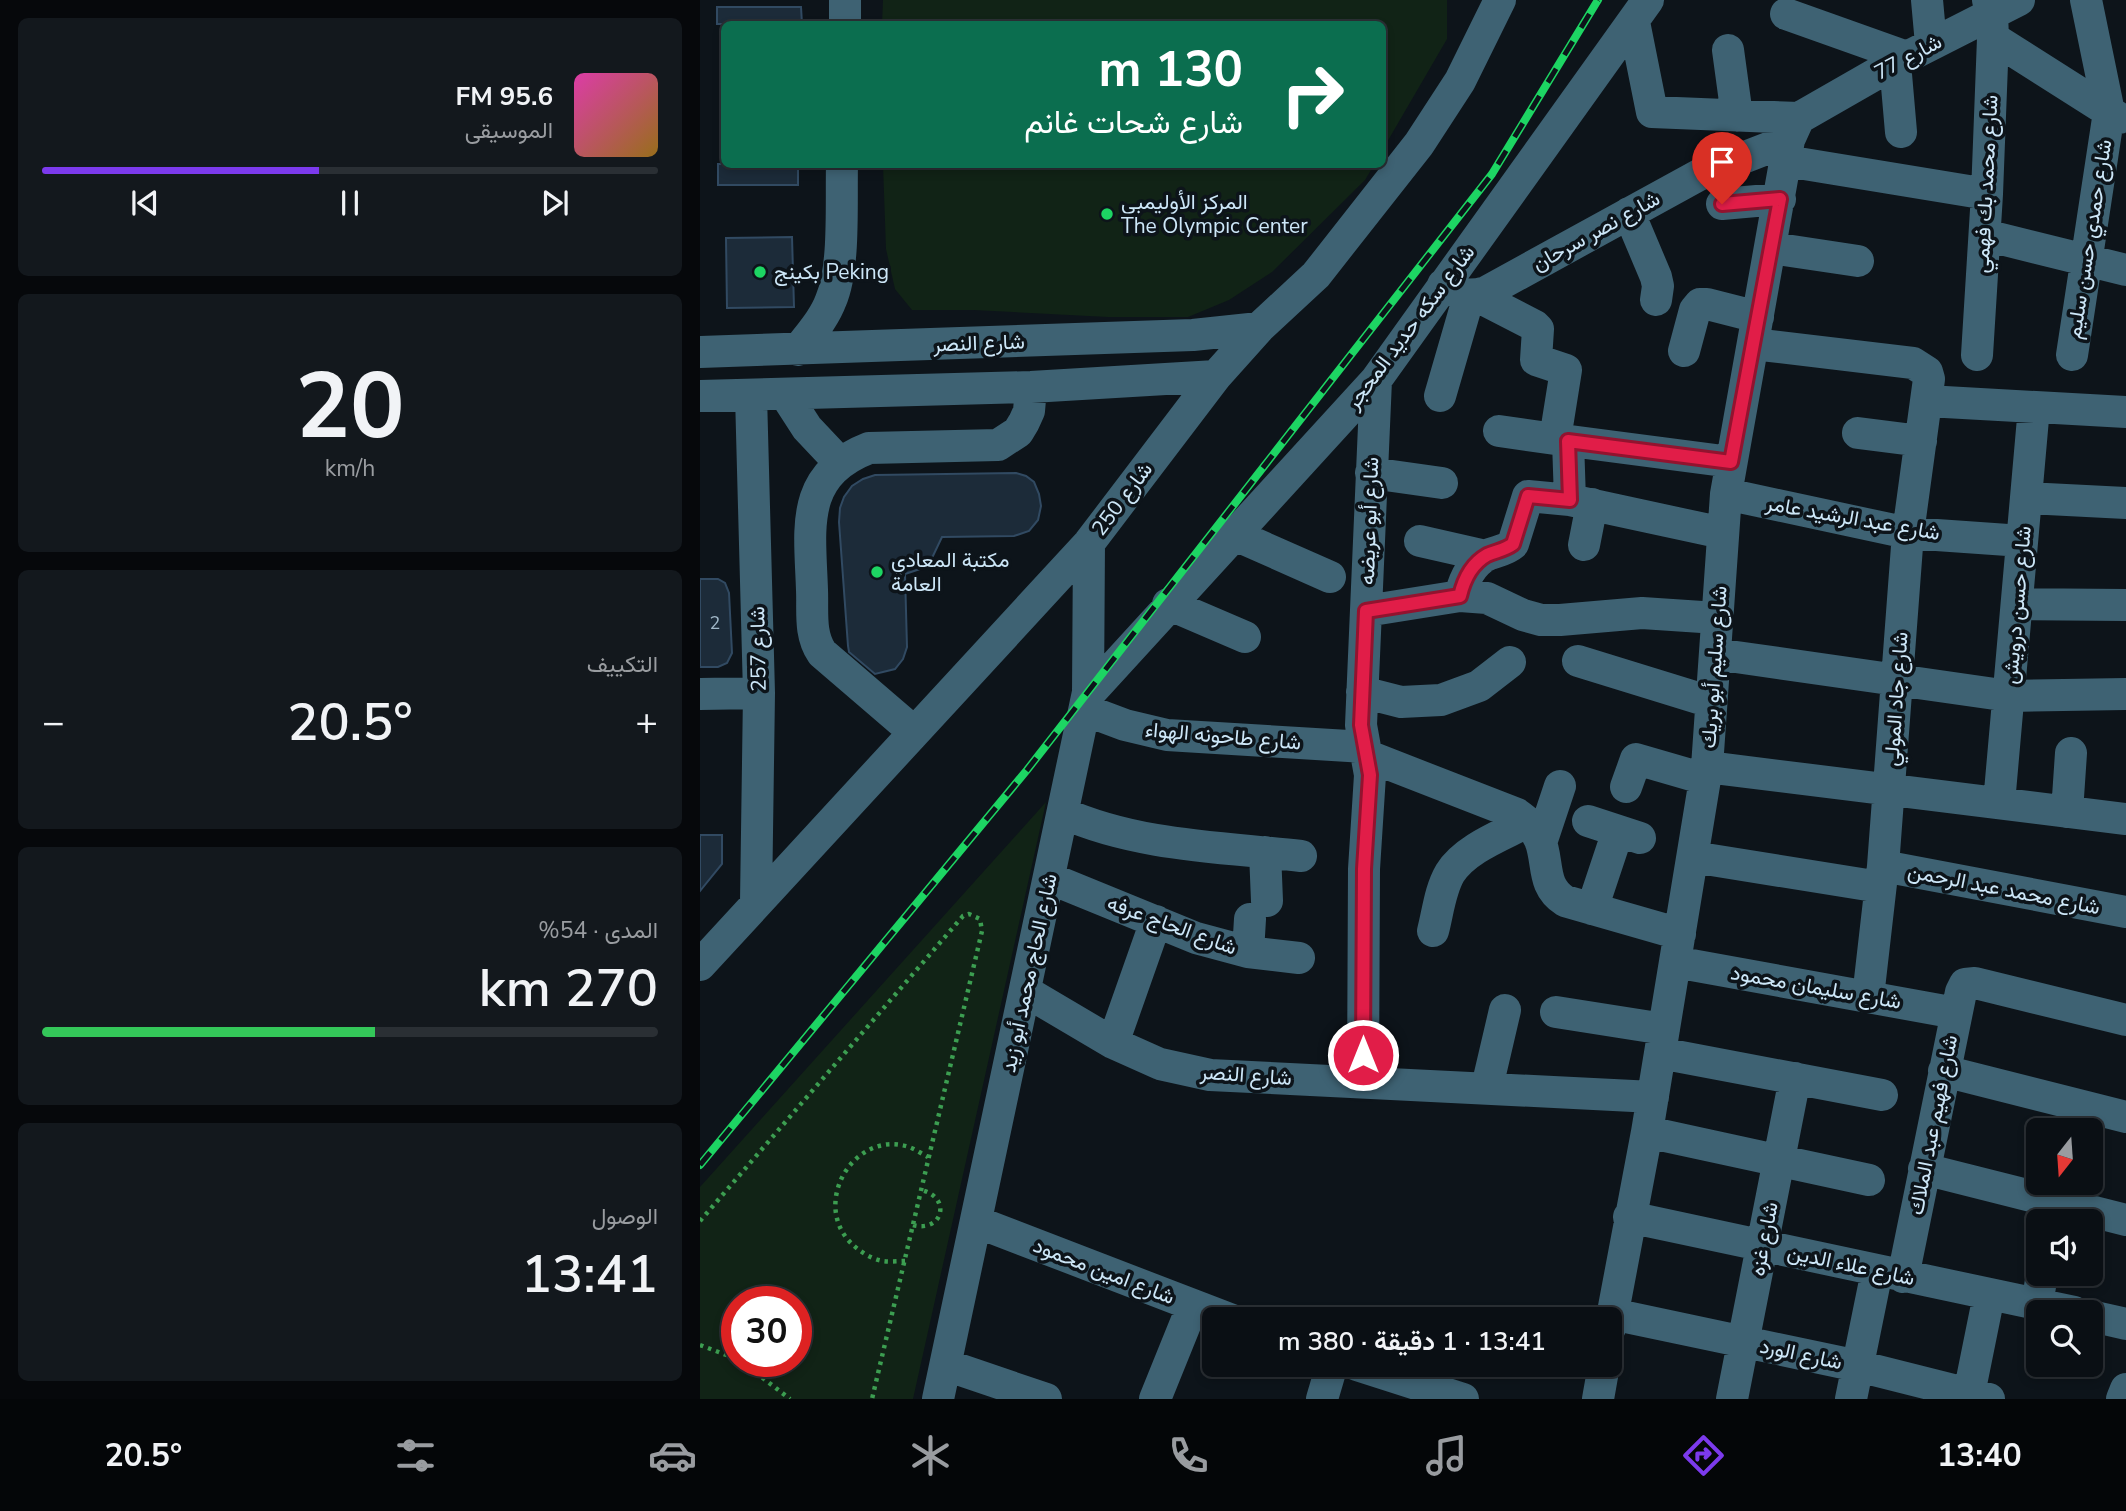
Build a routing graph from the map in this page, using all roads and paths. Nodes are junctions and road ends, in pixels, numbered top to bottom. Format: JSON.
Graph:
{"nodes":[{"id":1,"x":845,"y":0,"type":"edge"},
{"id":2,"x":1500,"y":0,"type":"edge"},
{"id":3,"x":1927,"y":0,"type":"edge"},
{"id":4,"x":2086,"y":0,"type":"edge"},
{"id":5,"x":1641,"y":11,"type":"edge"},
{"id":6,"x":1998,"y":13,"type":"edge"},
{"id":7,"x":1786,"y":14,"type":"dead end"},
{"id":8,"x":845,"y":21,"type":"edge"},
{"id":9,"x":1728,"y":50,"type":"dead end"},
{"id":10,"x":1911,"y":54,"type":"junction"},
{"id":11,"x":1737,"y":116,"type":"junction"},
{"id":12,"x":2117,"y":117,"type":"edge"},
{"id":13,"x":1901,"y":132,"type":"dead end"},
{"id":14,"x":1791,"y":140,"type":"junction"},
{"id":15,"x":842,"y":168,"type":"edge"},
{"id":16,"x":1987,"y":194,"type":"junction"},
{"id":17,"x":1780,"y":199,"type":"junction"},
{"id":18,"x":1722,"y":204,"type":"dead end"},
{"id":19,"x":1629,"y":213,"type":"junction"},
{"id":20,"x":1984,"y":236,"type":"junction"},
{"id":21,"x":1771,"y":248,"type":"junction"},
{"id":22,"x":2087,"y":260,"type":"junction"},
{"id":23,"x":1858,"y":261,"type":"dead end"},
{"id":24,"x":2126,"y":270,"type":"edge"},
{"id":25,"x":1463,"y":292,"type":"junction"},
{"id":26,"x":1656,"y":300,"type":"dead end"},
{"id":27,"x":1259,"y":328,"type":"junction"},
{"id":28,"x":1756,"y":331,"type":"junction"},
{"id":29,"x":798,"y":350,"type":"junction"},
{"id":30,"x":1684,"y":351,"type":"dead end"},
{"id":31,"x":700,"y":352,"type":"edge"},
{"id":32,"x":1977,"y":355,"type":"dead end"},
{"id":33,"x":2072,"y":355,"type":"dead end"},
{"id":34,"x":1216,"y":376,"type":"junction"},
{"id":35,"x":1376,"y":380,"type":"junction"},
{"id":36,"x":1031,"y":387,"type":"junction"},
{"id":37,"x":785,"y":394,"type":"junction"},
{"id":38,"x":751,"y":395,"type":"junction"},
{"id":39,"x":700,"y":396,"type":"edge"},
{"id":40,"x":1440,"y":396,"type":"dead end"},
{"id":41,"x":1927,"y":401,"type":"junction"},
{"id":42,"x":2034,"y":407,"type":"junction"},
{"id":43,"x":2126,"y":412,"type":"edge"},
{"id":44,"x":1499,"y":431,"type":"dead end"},
{"id":45,"x":1858,"y":433,"type":"dead end"},
{"id":46,"x":1561,"y":440,"type":"junction"},
{"id":47,"x":1921,"y":441,"type":"junction"},
{"id":48,"x":1731,"y":462,"type":"junction"},
{"id":49,"x":840,"y":463,"type":"junction"},
{"id":50,"x":1371,"y":473,"type":"junction"},
{"id":51,"x":1441,"y":482,"type":"dead end"},
{"id":52,"x":1726,"y":494,"type":"junction"},
{"id":53,"x":2026,"y":498,"type":"junction"},
{"id":54,"x":1581,"y":502,"type":"junction"},
{"id":55,"x":2126,"y":503,"type":"edge"},
{"id":56,"x":1723,"y":533,"type":"junction"},
{"id":57,"x":1908,"y":533,"type":"junction"},
{"id":58,"x":1233,"y":534,"type":"junction"},
{"id":59,"x":1420,"y":541,"type":"dead end"},
{"id":60,"x":2022,"y":541,"type":"junction"},
{"id":61,"x":1089,"y":543,"type":"junction"},
{"id":62,"x":1584,"y":544,"type":"dead end"},
{"id":63,"x":1486,"y":556,"type":"junction"},
{"id":64,"x":1330,"y":577,"type":"dead end"},
{"id":65,"x":1460,"y":596,"type":"junction"},
{"id":66,"x":1168,"y":604,"type":"junction"},
{"id":67,"x":2017,"y":604,"type":"junction"},
{"id":68,"x":2126,"y":605,"type":"edge"},
{"id":69,"x":1366,"y":611,"type":"junction"},
{"id":70,"x":1717,"y":618,"type":"junction"},
{"id":71,"x":1245,"y":637,"type":"dead end"},
{"id":72,"x":1715,"y":654,"type":"junction"},
{"id":73,"x":1578,"y":661,"type":"dead end"},
{"id":74,"x":1510,"y":662,"type":"dead end"},
{"id":75,"x":1897,"y":680,"type":"junction"},
{"id":76,"x":1362,"y":692,"type":"junction"},
{"id":77,"x":700,"y":694,"type":"edge"},
{"id":78,"x":759,"y":694,"type":"junction"},
{"id":79,"x":2126,"y":694,"type":"edge"},
{"id":80,"x":2009,"y":696,"type":"junction"},
{"id":81,"x":1711,"y":702,"type":"junction"},
{"id":82,"x":1086,"y":703,"type":"junction"},
{"id":83,"x":914,"y":732,"type":"junction"},
{"id":84,"x":1367,"y":752,"type":"junction"},
{"id":85,"x":2071,"y":752,"type":"dead end"},
{"id":86,"x":1706,"y":773,"type":"junction"},
{"id":87,"x":1560,"y":786,"type":"dead end"},
{"id":88,"x":1626,"y":787,"type":"dead end"},
{"id":89,"x":1889,"y":789,"type":"junction"},
{"id":90,"x":1999,"y":803,"type":"junction"},
{"id":91,"x":2067,"y":811,"type":"junction"},
{"id":92,"x":1063,"y":813,"type":"junction"},
{"id":93,"x":2126,"y":819,"type":"edge"},
{"id":94,"x":1588,"y":821,"type":"dead end"},
{"id":95,"x":1534,"y":832,"type":"junction"},
{"id":96,"x":1265,"y":852,"type":"junction"},
{"id":97,"x":1301,"y":856,"type":"dead end"},
{"id":98,"x":1693,"y":857,"type":"junction"},
{"id":99,"x":1882,"y":876,"type":"junction"},
{"id":100,"x":1049,"y":878,"type":"junction"},
{"id":101,"x":756,"y":902,"type":"junction"},
{"id":102,"x":1592,"y":909,"type":"junction"},
{"id":103,"x":1152,"y":910,"type":"junction"},
{"id":104,"x":2126,"y":912,"type":"edge"},
{"id":105,"x":1433,"y":931,"type":"dead end"},
{"id":106,"x":1677,"y":948,"type":"junction"},
{"id":107,"x":1248,"y":953,"type":"junction"},
{"id":108,"x":1299,"y":958,"type":"dead end"},
{"id":109,"x":700,"y":965,"type":"edge"},
{"id":110,"x":1026,"y":991,"type":"junction"},
{"id":111,"x":1868,"y":997,"type":"junction"},
{"id":112,"x":1505,"y":1010,"type":"dead end"},
{"id":113,"x":1556,"y":1012,"type":"dead end"},
{"id":114,"x":1956,"y":1013,"type":"junction"},
{"id":115,"x":2126,"y":1020,"type":"edge"},
{"id":116,"x":1662,"y":1041,"type":"junction"},
{"id":117,"x":1113,"y":1043,"type":"junction"},
{"id":118,"x":1944,"y":1071,"type":"junction"},
{"id":119,"x":1795,"y":1079,"type":"junction"},
{"id":120,"x":1363,"y":1081,"type":"junction"},
{"id":121,"x":1487,"y":1087,"type":"junction"},
{"id":122,"x":1882,"y":1095,"type":"dead end"},
{"id":123,"x":1653,"y":1097,"type":"junction"},
{"id":124,"x":2072,"y":1117,"type":"edge"},
{"id":125,"x":2126,"y":1117,"type":"edge"},
{"id":126,"x":1647,"y":1132,"type":"junction"},
{"id":127,"x":928,"y":1157,"type":"junction"},
{"id":128,"x":1779,"y":1160,"type":"junction"},
{"id":129,"x":1924,"y":1169,"type":"junction"},
{"id":130,"x":1869,"y":1180,"type":"dead end"},
{"id":131,"x":921,"y":1190,"type":"junction"},
{"id":132,"x":2056,"y":1202,"type":"edge"},
{"id":133,"x":1629,"y":1217,"type":"junction"},
{"id":134,"x":2126,"y":1220,"type":"edge"},
{"id":135,"x":700,"y":1222,"type":"edge"},
{"id":136,"x":977,"y":1222,"type":"junction"},
{"id":137,"x":913,"y":1225,"type":"junction"},
{"id":138,"x":1762,"y":1246,"type":"junction"},
{"id":139,"x":905,"y":1261,"type":"junction"},
{"id":140,"x":1890,"y":1274,"type":"junction"},
{"id":141,"x":1989,"y":1295,"type":"junction"},
{"id":142,"x":2026,"y":1303,"type":"edge"},
{"id":143,"x":1193,"y":1305,"type":"junction"},
{"id":144,"x":1613,"y":1307,"type":"edge"},
{"id":145,"x":1202,"y":1308,"type":"edge"},
{"id":146,"x":2103,"y":1319,"type":"edge"},
{"id":147,"x":1622,"y":1323,"type":"edge"},
{"id":148,"x":2126,"y":1324,"type":"edge"},
{"id":149,"x":1744,"y":1342,"type":"junction"},
{"id":150,"x":700,"y":1345,"type":"edge"},
{"id":151,"x":721,"y":1353,"type":"edge"},
{"id":152,"x":946,"y":1365,"type":"junction"},
{"id":153,"x":1858,"y":1366,"type":"junction"},
{"id":154,"x":761,"y":1377,"type":"edge"},
{"id":155,"x":1328,"y":1377,"type":"edge"},
{"id":156,"x":1395,"y":1377,"type":"edge"},
{"id":157,"x":1602,"y":1377,"type":"edge"},
{"id":158,"x":2126,"y":1389,"type":"edge"},
{"id":159,"x":1975,"y":1397,"type":"edge"},
{"id":160,"x":790,"y":1399,"type":"edge"},
{"id":161,"x":872,"y":1399,"type":"edge"},
{"id":162,"x":938,"y":1399,"type":"edge"},
{"id":163,"x":1046,"y":1399,"type":"edge"},
{"id":164,"x":1155,"y":1399,"type":"edge"},
{"id":165,"x":1322,"y":1399,"type":"edge"},
{"id":166,"x":1464,"y":1399,"type":"edge"},
{"id":167,"x":1598,"y":1399,"type":"edge"},
{"id":168,"x":1732,"y":1399,"type":"edge"},
{"id":169,"x":1851,"y":1399,"type":"edge"},
{"id":170,"x":2122,"y":1399,"type":"edge"}],
"edges":[{"from":1,"to":8,"type":"street"},
{"from":2,"to":27,"type":"street","name":"شارع 250"},
{"from":3,"to":10,"type":"street"},
{"from":4,"to":12,"type":"street","name":"شارع حمدي حسن سليم"},
{"from":5,"to":11,"type":"street"},
{"from":5,"to":25,"type":"street","name":"شارع سكه حديد المحجر"},
{"from":6,"to":10,"type":"street","name":"شارع 77"},
{"from":6,"to":12,"type":"street"},
{"from":6,"to":16,"type":"street","name":"شارع محمد بك فهمي"},
{"from":7,"to":10,"type":"street"},
{"from":9,"to":11,"type":"street"},
{"from":10,"to":13,"type":"street"},
{"from":10,"to":14,"type":"street","name":"شارع 77"},
{"from":11,"to":14,"type":"street"},
{"from":12,"to":22,"type":"street","name":"شارع حمدي حسن سليم"},
{"from":14,"to":16,"type":"street"},
{"from":14,"to":17,"type":"street","name":"شارع سليم أبو بريك"},
{"from":14,"to":19,"type":"street","name":"شارع نصر سرحان"},
{"from":15,"to":29,"type":"street"},
{"from":16,"to":20,"type":"street","name":"شارع محمد بك فهمي"},
{"from":17,"to":18,"type":"street"},
{"from":17,"to":21,"type":"street","name":"شارع سليم أبو بريك"},
{"from":19,"to":25,"type":"street","name":"شارع نصر سرحان"},
{"from":19,"to":26,"type":"street"},
{"from":20,"to":22,"type":"street"},
{"from":20,"to":32,"type":"street","name":"شارع محمد بك فهمي"},
{"from":21,"to":23,"type":"street"},
{"from":21,"to":28,"type":"street","name":"شارع سليم أبو بريك"},
{"from":22,"to":24,"type":"street"},
{"from":22,"to":33,"type":"street","name":"شارع حمدي حسن سليم"},
{"from":25,"to":35,"type":"street","name":"شارع سكه حديد المحجر"},
{"from":25,"to":40,"type":"street"},
{"from":25,"to":46,"type":"street"},
{"from":27,"to":29,"type":"street","name":"شارع النصر"},
{"from":27,"to":34,"type":"street","name":"شارع 250"},
{"from":28,"to":30,"type":"street"},
{"from":28,"to":41,"type":"street","name":"شارع جاد المولي"},
{"from":28,"to":48,"type":"street","name":"شارع سليم أبو بريك"},
{"from":29,"to":31,"type":"street","name":"شارع النصر"},
{"from":34,"to":36,"type":"street"},
{"from":34,"to":61,"type":"street","name":"شارع 250"},
{"from":35,"to":50,"type":"street","name":"شارع أبو عريضه"},
{"from":35,"to":58,"type":"street","name":"شارع سكه حديد المحجر"},
{"from":36,"to":37,"type":"street"},
{"from":36,"to":49,"type":"street"},
{"from":37,"to":38,"type":"street"},
{"from":37,"to":49,"type":"street"},
{"from":38,"to":39,"type":"street"},
{"from":38,"to":78,"type":"street","name":"شارع 257"},
{"from":41,"to":42,"type":"street"},
{"from":41,"to":47,"type":"street","name":"شارع جاد المولي"},
{"from":42,"to":43,"type":"street"},
{"from":42,"to":53,"type":"street","name":"شارع حسن درويش"},
{"from":44,"to":46,"type":"street"},
{"from":45,"to":47,"type":"street"},
{"from":46,"to":48,"type":"street"},
{"from":46,"to":54,"type":"street"},
{"from":47,"to":57,"type":"street","name":"شارع جاد المولي"},
{"from":48,"to":52,"type":"street","name":"شارع سليم أبو بريك"},
{"from":49,"to":83,"type":"street"},
{"from":50,"to":51,"type":"street"},
{"from":50,"to":69,"type":"street","name":"شارع أبو عريضه"},
{"from":52,"to":56,"type":"street","name":"شارع سليم أبو بريك"},
{"from":52,"to":57,"type":"street","name":"شارع عبد الرشيد عامر"},
{"from":53,"to":55,"type":"street"},
{"from":53,"to":60,"type":"street","name":"شارع حسن درويش"},
{"from":54,"to":56,"type":"street"},
{"from":54,"to":62,"type":"street"},
{"from":54,"to":63,"type":"street"},
{"from":56,"to":70,"type":"street","name":"شارع سليم أبو بريك"},
{"from":57,"to":60,"type":"street","name":"شارع عبد الرشيد عامر"},
{"from":57,"to":75,"type":"street","name":"شارع جاد المولي"},
{"from":58,"to":64,"type":"street"},
{"from":58,"to":66,"type":"street","name":"شارع سكه حديد المحجر"},
{"from":59,"to":63,"type":"street"},
{"from":60,"to":67,"type":"street","name":"شارع حسن درويش"},
{"from":61,"to":82,"type":"street","name":"شارع الحاج محمد أبو زيد"},
{"from":61,"to":83,"type":"street","name":"شارع 250"},
{"from":63,"to":65,"type":"street"},
{"from":65,"to":69,"type":"street"},
{"from":65,"to":70,"type":"street"},
{"from":66,"to":71,"type":"street"},
{"from":66,"to":82,"type":"street","name":"شارع سكه حديد المحجر"},
{"from":67,"to":68,"type":"street"},
{"from":67,"to":80,"type":"street","name":"شارع حسن درويش"},
{"from":69,"to":76,"type":"street","name":"شارع أبو عريضه"},
{"from":70,"to":72,"type":"street","name":"شارع سليم أبو بريك"},
{"from":72,"to":75,"type":"street"},
{"from":72,"to":81,"type":"street","name":"شارع سليم أبو بريك"},
{"from":73,"to":81,"type":"street"},
{"from":74,"to":76,"type":"street"},
{"from":75,"to":80,"type":"street"},
{"from":75,"to":89,"type":"street","name":"شارع جاد المولي"},
{"from":76,"to":84,"type":"street","name":"شارع أبو عريضه"},
{"from":77,"to":78,"type":"street"},
{"from":78,"to":101,"type":"street","name":"شارع 257"},
{"from":79,"to":80,"type":"street"},
{"from":80,"to":90,"type":"street","name":"شارع حسن درويش"},
{"from":81,"to":86,"type":"street","name":"شارع سليم أبو بريك"},
{"from":82,"to":84,"type":"street","name":"شارع طاحونه الهواء"},
{"from":82,"to":92,"type":"street","name":"شارع الحاج محمد أبو زيد"},
{"from":83,"to":101,"type":"street","name":"شارع 250"},
{"from":84,"to":95,"type":"street","name":"شارع طاحونه الهواء"},
{"from":84,"to":120,"type":"street","name":"شارع أبو عريضه"},
{"from":85,"to":91,"type":"street"},
{"from":86,"to":88,"type":"street"},
{"from":86,"to":89,"type":"street"},
{"from":86,"to":98,"type":"street","name":"شارع سليم أبو بريك"},
{"from":87,"to":95,"type":"street"},
{"from":89,"to":90,"type":"street"},
{"from":89,"to":99,"type":"street","name":"شارع جاد المولي"},
{"from":90,"to":91,"type":"street"},
{"from":91,"to":93,"type":"street"},
{"from":92,"to":96,"type":"street"},
{"from":92,"to":100,"type":"street","name":"شارع الحاج محمد أبو زيد"},
{"from":94,"to":102,"type":"street"},
{"from":95,"to":102,"type":"street","name":"شارع سليمان محمود"},
{"from":95,"to":105,"type":"street"},
{"from":96,"to":97,"type":"street"},
{"from":96,"to":107,"type":"street"},
{"from":98,"to":99,"type":"street","name":"شارع محمد عبد الرحمن"},
{"from":98,"to":106,"type":"street","name":"شارع سليم أبو بريك"},
{"from":99,"to":104,"type":"street","name":"شارع محمد عبد الرحمن"},
{"from":99,"to":111,"type":"street","name":"شارع جاد المولي"},
{"from":100,"to":103,"type":"street","name":"شارع الحاج عرفه"},
{"from":100,"to":110,"type":"street","name":"شارع الحاج محمد أبو زيد"},
{"from":101,"to":109,"type":"street","name":"شارع 250"},
{"from":102,"to":106,"type":"street","name":"شارع سليمان محمود"},
{"from":103,"to":107,"type":"street","name":"شارع الحاج عرفه"},
{"from":103,"to":117,"type":"street"},
{"from":106,"to":111,"type":"street","name":"شارع سليمان محمود"},
{"from":106,"to":116,"type":"street","name":"شارع سليم أبو بريك"},
{"from":107,"to":108,"type":"street","name":"شارع الحاج عرفه"},
{"from":110,"to":117,"type":"street","name":"شارع النصر"},
{"from":110,"to":136,"type":"street","name":"شارع الحاج محمد أبو زيد"},
{"from":111,"to":114,"type":"street","name":"شارع سليمان محمود"},
{"from":112,"to":121,"type":"street"},
{"from":113,"to":116,"type":"street"},
{"from":114,"to":115,"type":"street","name":"شارع فهيم عبد الملاك"},
{"from":114,"to":118,"type":"street","name":"شارع فهيم عبد الملاك"},
{"from":116,"to":119,"type":"street"},
{"from":116,"to":123,"type":"street","name":"شارع سليم أبو بريك"},
{"from":117,"to":120,"type":"street","name":"شارع النصر"},
{"from":118,"to":124,"type":"street"},
{"from":118,"to":129,"type":"street","name":"شارع فهيم عبد الملاك"},
{"from":119,"to":122,"type":"street"},
{"from":119,"to":128,"type":"street","name":"شارع غزه"},
{"from":120,"to":121,"type":"street","name":"شارع النصر"},
{"from":121,"to":123,"type":"street","name":"شارع النصر"},
{"from":123,"to":126,"type":"street","name":"شارع سليم أبو بريك"},
{"from":124,"to":125,"type":"street"},
{"from":126,"to":128,"type":"street"},
{"from":126,"to":133,"type":"street","name":"شارع سليم أبو بريك"},
{"from":127,"to":131,"type":"path"},
{"from":127,"to":135,"type":"path"},
{"from":127,"to":139,"type":"path"},
{"from":128,"to":130,"type":"street"},
{"from":128,"to":138,"type":"street","name":"شارع غزه"},
{"from":129,"to":132,"type":"street"},
{"from":129,"to":140,"type":"street","name":"شارع فهيم عبد الملاك"},
{"from":131,"to":137,"type":"path"},
{"from":131,"to":137,"type":"path"},
{"from":132,"to":134,"type":"street"},
{"from":133,"to":138,"type":"street","name":"شارع علاء الدين"},
{"from":133,"to":144,"type":"street","name":"شارع سليم أبو بريك"},
{"from":136,"to":143,"type":"street","name":"شارع امين محمود"},
{"from":136,"to":152,"type":"street","name":"شارع الحاج محمد أبو زيد"},
{"from":137,"to":139,"type":"path"},
{"from":138,"to":140,"type":"street","name":"شارع علاء الدين"},
{"from":138,"to":149,"type":"street","name":"شارع غزه"},
{"from":139,"to":161,"type":"path"},
{"from":140,"to":141,"type":"street","name":"شارع علاء الدين"},
{"from":140,"to":153,"type":"street","name":"شارع فهيم عبد الملاك"},
{"from":141,"to":142,"type":"street","name":"شارع علاء الدين"},
{"from":141,"to":159,"type":"street"},
{"from":143,"to":145,"type":"street","name":"شارع امين محمود"},
{"from":143,"to":164,"type":"street"},
{"from":146,"to":148,"type":"street"},
{"from":147,"to":149,"type":"street","name":"شارع الورد"},
{"from":149,"to":153,"type":"street","name":"شارع الورد"},
{"from":149,"to":168,"type":"street","name":"شارع غزه"},
{"from":150,"to":151,"type":"path"},
{"from":152,"to":162,"type":"street","name":"شارع الحاج محمد أبو زيد"},
{"from":152,"to":163,"type":"street"},
{"from":153,"to":159,"type":"street","name":"شارع الورد"},
{"from":153,"to":169,"type":"street","name":"شارع فهيم عبد الملاك"},
{"from":154,"to":160,"type":"path"},
{"from":155,"to":165,"type":"street"},
{"from":156,"to":166,"type":"street"},
{"from":157,"to":167,"type":"street"},
{"from":158,"to":170,"type":"street"}]}
